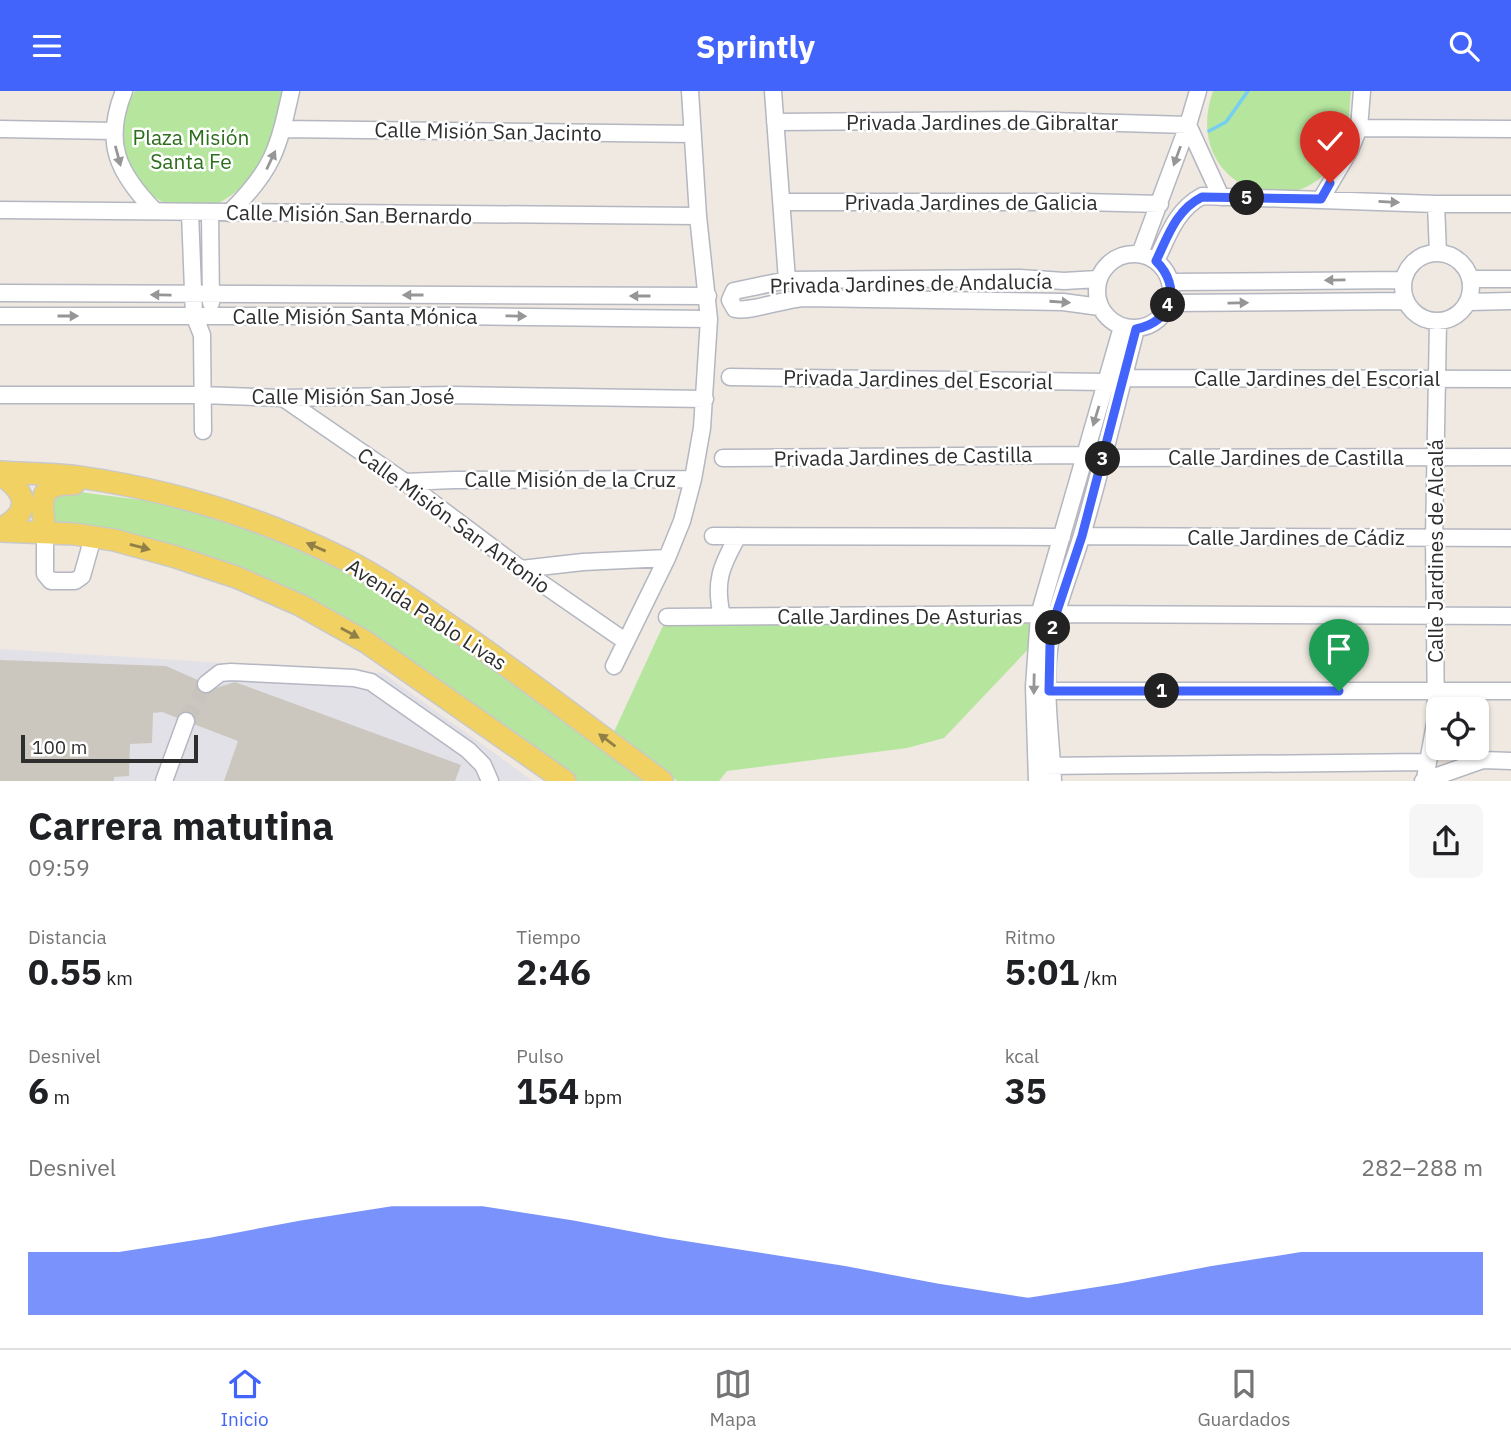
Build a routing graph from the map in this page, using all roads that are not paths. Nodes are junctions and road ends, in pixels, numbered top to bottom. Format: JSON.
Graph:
{"nodes":[{"id":1,"x":124,"y":91,"type":"edge"},
{"id":2,"x":291,"y":91,"type":"edge"},
{"id":3,"x":690,"y":91,"type":"edge"},
{"id":4,"x":772,"y":91,"type":"edge"},
{"id":5,"x":1198,"y":91,"type":"edge"},
{"id":6,"x":1362,"y":91,"type":"edge"},
{"id":7,"x":775,"y":123,"type":"junction"},
{"id":8,"x":1188,"y":125,"type":"junction"},
{"id":9,"x":1359,"y":128,"type":"junction"},
{"id":10,"x":0,"y":129,"type":"edge"},
{"id":11,"x":283,"y":129,"type":"junction"},
{"id":12,"x":1511,"y":129,"type":"edge"},
{"id":13,"x":114,"y":131,"type":"junction"},
{"id":14,"x":693,"y":134,"type":"junction"},
{"id":15,"x":1221,"y":197,"type":"junction"},
{"id":16,"x":1321,"y":199,"type":"junction"},
{"id":17,"x":783,"y":202,"type":"junction"},
{"id":18,"x":1160,"y":204,"type":"junction"},
{"id":19,"x":1436,"y":204,"type":"junction"},
{"id":20,"x":1511,"y":204,"type":"edge"},
{"id":21,"x":0,"y":210,"type":"edge"},
{"id":22,"x":154,"y":210,"type":"junction"},
{"id":23,"x":190,"y":213,"type":"junction"},
{"id":24,"x":210,"y":213,"type":"junction"},
{"id":25,"x":229,"y":213,"type":"junction"},
{"id":26,"x":698,"y":216,"type":"junction"},
{"id":27,"x":1438,"y":253,"type":"junction"},
{"id":28,"x":1140,"y":254,"type":"junction"},
{"id":29,"x":1156,"y":261,"type":"junction"},
{"id":30,"x":1098,"y":279,"type":"junction"},
{"id":31,"x":1470,"y":279,"type":"junction"},
{"id":32,"x":1511,"y":279,"type":"edge"},
{"id":33,"x":787,"y":280,"type":"junction"},
{"id":34,"x":1403,"y":280,"type":"junction"},
{"id":35,"x":1171,"y":282,"type":"junction"},
{"id":36,"x":0,"y":293,"type":"edge"},
{"id":37,"x":193,"y":295,"type":"junction"},
{"id":38,"x":212,"y":295,"type":"junction"},
{"id":39,"x":454,"y":295,"type":"junction"},
{"id":40,"x":708,"y":296,"type":"junction"},
{"id":41,"x":1405,"y":301,"type":"junction"},
{"id":42,"x":1511,"y":301,"type":"edge"},
{"id":43,"x":1468,"y":302,"type":"junction"},
{"id":44,"x":1169,"y":303,"type":"junction"},
{"id":45,"x":1100,"y":307,"type":"junction"},
{"id":46,"x":203,"y":315,"type":"junction"},
{"id":47,"x":0,"y":316,"type":"edge"},
{"id":48,"x":454,"y":316,"type":"junction"},
{"id":49,"x":709,"y":319,"type":"junction"},
{"id":50,"x":1438,"y":322,"type":"junction"},
{"id":51,"x":1129,"y":328,"type":"junction"},
{"id":52,"x":730,"y":377,"type":"dead end"},
{"id":53,"x":1123,"y":377,"type":"junction"},
{"id":54,"x":1437,"y":379,"type":"junction"},
{"id":55,"x":1511,"y":379,"type":"edge"},
{"id":56,"x":1106,"y":382,"type":"junction"},
{"id":57,"x":0,"y":395,"type":"edge"},
{"id":58,"x":202,"y":395,"type":"junction"},
{"id":59,"x":283,"y":398,"type":"junction"},
{"id":60,"x":705,"y":398,"type":"junction"},
{"id":61,"x":203,"y":431,"type":"dead end"},
{"id":62,"x":1084,"y":455,"type":"junction"},
{"id":63,"x":1434,"y":456,"type":"junction"},
{"id":64,"x":1511,"y":457,"type":"edge"},
{"id":65,"x":723,"y":458,"type":"dead end"},
{"id":66,"x":1103,"y":458,"type":"junction"},
{"id":67,"x":0,"y":473,"type":"edge"},
{"id":68,"x":693,"y":479,"type":"junction"},
{"id":69,"x":405,"y":482,"type":"junction"},
{"id":70,"x":132,"y":486,"type":"junction"},
{"id":71,"x":0,"y":530,"type":"edge"},
{"id":72,"x":45,"y":532,"type":"junction"},
{"id":73,"x":713,"y":535,"type":"dead end"},
{"id":74,"x":738,"y":536,"type":"junction"},
{"id":75,"x":1082,"y":536,"type":"junction"},
{"id":76,"x":93,"y":537,"type":"junction"},
{"id":77,"x":1062,"y":537,"type":"junction"},
{"id":78,"x":1434,"y":538,"type":"junction"},
{"id":79,"x":1511,"y":538,"type":"edge"},
{"id":80,"x":667,"y":558,"type":"junction"},
{"id":81,"x":521,"y":569,"type":"junction"},
{"id":82,"x":1048,"y":615,"type":"junction"},
{"id":83,"x":1434,"y":615,"type":"junction"},
{"id":84,"x":722,"y":616,"type":"junction"},
{"id":85,"x":1511,"y":616,"type":"edge"},
{"id":86,"x":667,"y":617,"type":"dead end"},
{"id":87,"x":625,"y":641,"type":"junction"},
{"id":88,"x":614,"y":666,"type":"dead end"},
{"id":89,"x":206,"y":684,"type":"tunnel mouth"},
{"id":90,"x":1049,"y":691,"type":"junction"},
{"id":91,"x":1435,"y":691,"type":"junction"},
{"id":92,"x":1511,"y":691,"type":"edge"},
{"id":93,"x":1435,"y":697,"type":"edge"},
{"id":94,"x":186,"y":721,"type":"tunnel mouth"},
{"id":95,"x":1483,"y":760,"type":"joint"},
{"id":96,"x":1511,"y":761,"type":"edge"},
{"id":97,"x":1427,"y":762,"type":"joint"},
{"id":98,"x":1044,"y":773,"type":"edge"},
{"id":99,"x":1424,"y":780,"type":"edge"},
{"id":100,"x":164,"y":781,"type":"edge"},
{"id":101,"x":490,"y":781,"type":"edge"},
{"id":102,"x":565,"y":781,"type":"edge"},
{"id":103,"x":662,"y":781,"type":"edge"}],
"edges":[{"from":1,"to":13,"type":"street"},
{"from":2,"to":11,"type":"street"},
{"from":3,"to":14,"type":"street"},
{"from":4,"to":7,"type":"street"},
{"from":5,"to":8,"type":"street"},
{"from":6,"to":9,"type":"street"},
{"from":7,"to":8,"type":"street","name":"Privada Jardines de Gibraltar"},
{"from":7,"to":17,"type":"street"},
{"from":8,"to":15,"type":"street"},
{"from":8,"to":18,"type":"street","one_way":true},
{"from":9,"to":12,"type":"street"},
{"from":9,"to":16,"type":"street"},
{"from":10,"to":13,"type":"street"},
{"from":11,"to":14,"type":"street","name":"Calle Misión San Jacinto"},
{"from":25,"to":11,"type":"street","one_way":true},
{"from":13,"to":22,"type":"street","one_way":true},
{"from":14,"to":26,"type":"street"},
{"from":15,"to":16,"type":"street"},
{"from":15,"to":29,"type":"street"},
{"from":16,"to":19,"type":"street","one_way":true},
{"from":17,"to":18,"type":"street","name":"Privada Jardines de Galicia"},
{"from":17,"to":33,"type":"street"},
{"from":18,"to":28,"type":"street"},
{"from":19,"to":20,"type":"street"},
{"from":19,"to":27,"type":"street"},
{"from":21,"to":22,"type":"street","name":"Calle Misión San Bernardo"},
{"from":22,"to":23,"type":"street","name":"Calle Misión San Bernardo"},
{"from":23,"to":24,"type":"street","name":"Calle Misión San Bernardo"},
{"from":23,"to":37,"type":"street"},
{"from":24,"to":25,"type":"street","name":"Calle Misión San Bernardo"},
{"from":24,"to":38,"type":"street"},
{"from":25,"to":26,"type":"street","name":"Calle Misión San Bernardo"},
{"from":26,"to":40,"type":"street"},
{"from":27,"to":31,"type":"street"},
{"from":27,"to":34,"type":"street"},
{"from":28,"to":29,"type":"street"},
{"from":28,"to":30,"type":"street"},
{"from":29,"to":35,"type":"street"},
{"from":30,"to":33,"type":"street","name":"Privada Jardines de Andalucía"},
{"from":30,"to":45,"type":"street"},
{"from":31,"to":32,"type":"street"},
{"from":31,"to":43,"type":"street"},
{"from":33,"to":45,"type":"street","name":"Privada Jardines de Andalucía","one_way":true},
{"from":34,"to":35,"type":"street","one_way":true},
{"from":34,"to":41,"type":"street"},
{"from":35,"to":44,"type":"street"},
{"from":37,"to":36,"type":"street","name":"Calle Misión Santa Mónica","one_way":true},
{"from":37,"to":38,"type":"street","name":"Calle Misión Santa Mónica"},
{"from":37,"to":46,"type":"street"},
{"from":39,"to":38,"type":"street","name":"Calle Misión Santa Mónica","one_way":true},
{"from":38,"to":46,"type":"street"},
{"from":40,"to":39,"type":"street","name":"Calle Misión Santa Mónica","one_way":true},
{"from":39,"to":48,"type":"street"},
{"from":40,"to":49,"type":"street"},
{"from":44,"to":41,"type":"street","one_way":true},
{"from":41,"to":50,"type":"street"},
{"from":42,"to":43,"type":"street"},
{"from":43,"to":50,"type":"street"},
{"from":44,"to":51,"type":"street"},
{"from":45,"to":51,"type":"street"},
{"from":47,"to":46,"type":"street","name":"Calle Misión Santa Mónica","one_way":true},
{"from":46,"to":48,"type":"street","name":"Calle Misión Santa Mónica"},
{"from":46,"to":58,"type":"street"},
{"from":48,"to":49,"type":"street","name":"Calle Misión Santa Mónica","one_way":true},
{"from":49,"to":60,"type":"street"},
{"from":50,"to":54,"type":"street","name":"Calle Jardines de Alcalá"},
{"from":51,"to":53,"type":"street"},
{"from":51,"to":56,"type":"street"},
{"from":52,"to":56,"type":"street","name":"Privada Jardines del Escorial"},
{"from":53,"to":54,"type":"street","name":"Calle Jardines del Escorial"},
{"from":53,"to":66,"type":"street"},
{"from":54,"to":55,"type":"street","name":"Calle Jardines del Escorial"},
{"from":54,"to":63,"type":"street","name":"Calle Jardines de Alcalá"},
{"from":56,"to":62,"type":"street","one_way":true},
{"from":57,"to":58,"type":"street","name":"Calle Misión San José"},
{"from":58,"to":59,"type":"street","name":"Calle Misión San José"},
{"from":58,"to":61,"type":"street"},
{"from":59,"to":60,"type":"street","name":"Calle Misión San José"},
{"from":59,"to":69,"type":"street","name":"Calle Misión San Antonio"},
{"from":60,"to":68,"type":"street"},
{"from":62,"to":65,"type":"street","name":"Privada Jardines de Castilla"},
{"from":62,"to":77,"type":"street"},
{"from":63,"to":64,"type":"street","name":"Calle Jardines de Castilla"},
{"from":63,"to":66,"type":"street","name":"Calle Jardines de Castilla"},
{"from":63,"to":78,"type":"street","name":"Calle Jardines de Alcalá"},
{"from":66,"to":75,"type":"street"},
{"from":67,"to":70,"type":"main road","name":"Avenida Pablo Livas"},
{"from":67,"to":71,"type":"main road"},
{"from":68,"to":69,"type":"street","name":"Calle Misión de la Cruz"},
{"from":68,"to":80,"type":"street"},
{"from":69,"to":81,"type":"street","name":"Calle Misión San Antonio"},
{"from":70,"to":72,"type":"main road"},
{"from":103,"to":70,"type":"main road","name":"Avenida Pablo Livas","one_way":true},
{"from":71,"to":72,"type":"main road"},
{"from":72,"to":76,"type":"main road"},
{"from":72,"to":76,"type":"street"},
{"from":73,"to":74,"type":"street"},
{"from":74,"to":77,"type":"street"},
{"from":74,"to":84,"type":"street"},
{"from":75,"to":78,"type":"street","name":"Calle Jardines de Cádiz"},
{"from":75,"to":82,"type":"street"},
{"from":76,"to":102,"type":"main road","one_way":true},
{"from":77,"to":82,"type":"street"},
{"from":78,"to":79,"type":"street","name":"Calle Jardines de Cádiz"},
{"from":78,"to":83,"type":"street","name":"Calle Jardines de Alcalá"},
{"from":80,"to":81,"type":"street"},
{"from":80,"to":87,"type":"street"},
{"from":81,"to":87,"type":"street","name":"Calle Misión San Antonio"},
{"from":82,"to":83,"type":"street","name":"Calle Jardines De Asturias"},
{"from":82,"to":84,"type":"street","name":"Calle Jardines De Asturias"},
{"from":82,"to":90,"type":"street"},
{"from":82,"to":98,"type":"street","one_way":true},
{"from":83,"to":85,"type":"street","name":"Calle Jardines De Asturias"},
{"from":83,"to":91,"type":"street","name":"Calle Jardines de Alcalá"},
{"from":84,"to":86,"type":"street","name":"Calle Jardines De Asturias"},
{"from":87,"to":88,"type":"street"},
{"from":89,"to":101,"type":"street"},
{"from":90,"to":91,"type":"street"},
{"from":90,"to":98,"type":"street"},
{"from":91,"to":92,"type":"street"},
{"from":91,"to":93,"type":"street","name":"Calle Jardines de Alcalá"},
{"from":94,"to":100,"type":"street"},
{"from":95,"to":96,"type":"street"},
{"from":95,"to":99,"type":"street","name":"Calle Jardines de Alcalá"},
{"from":97,"to":98,"type":"street"},
{"from":97,"to":99,"type":"street","name":"Calle Jardines de Alcalá"}]}
